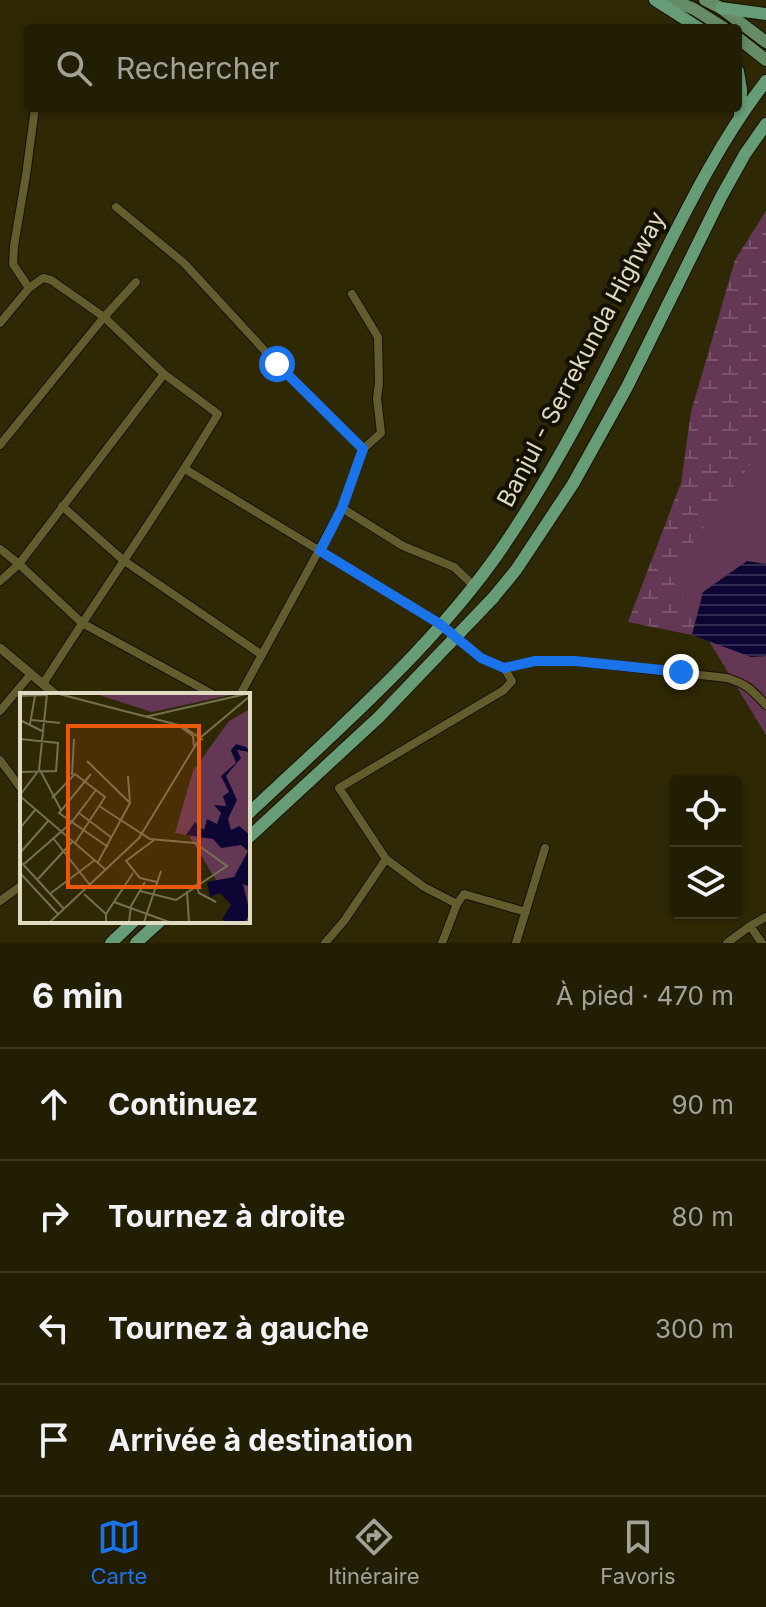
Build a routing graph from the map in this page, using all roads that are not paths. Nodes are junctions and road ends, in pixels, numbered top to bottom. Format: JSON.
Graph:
{"nodes":[{"id":1,"x":655,"y":0,"type":"edge"},
{"id":2,"x":672,"y":0,"type":"edge"},
{"id":3,"x":705,"y":0,"type":"edge"},
{"id":4,"x":721,"y":8,"type":"junction"},
{"id":5,"x":766,"y":14,"type":"edge"},
{"id":6,"x":693,"y":24,"type":"edge"},
{"id":7,"x":718,"y":24,"type":"edge"},
{"id":8,"x":742,"y":41,"type":"edge"},
{"id":9,"x":766,"y":42,"type":"edge"},
{"id":10,"x":766,"y":60,"type":"edge"},
{"id":11,"x":766,"y":81,"type":"edge"},
{"id":12,"x":34,"y":112,"type":"edge"},
{"id":13,"x":740,"y":112,"type":"edge"},
{"id":14,"x":740,"y":118,"type":"junction"},
{"id":15,"x":766,"y":124,"type":"edge"},
{"id":16,"x":116,"y":207,"type":"dead end"},
{"id":17,"x":136,"y":282,"type":"dead end"},
{"id":18,"x":29,"y":288,"type":"junction"},
{"id":19,"x":352,"y":294,"type":"dead end"},
{"id":20,"x":104,"y":317,"type":"junction"},
{"id":21,"x":0,"y":323,"type":"edge"},
{"id":22,"x":164,"y":374,"type":"junction"},
{"id":23,"x":0,"y":445,"type":"edge"},
{"id":24,"x":363,"y":449,"type":"junction"},
{"id":25,"x":185,"y":469,"type":"junction"},
{"id":26,"x":62,"y":506,"type":"junction"},
{"id":27,"x":342,"y":508,"type":"junction"},
{"id":28,"x":0,"y":549,"type":"edge"},
{"id":29,"x":320,"y":551,"type":"junction"},
{"id":30,"x":123,"y":560,"type":"junction"},
{"id":31,"x":19,"y":564,"type":"junction"},
{"id":32,"x":0,"y":581,"type":"edge"},
{"id":33,"x":474,"y":586,"type":"junction"},
{"id":34,"x":82,"y":623,"type":"junction"},
{"id":35,"x":440,"y":624,"type":"junction"},
{"id":36,"x":456,"y":637,"type":"junction"},
{"id":37,"x":0,"y":648,"type":"edge"},
{"id":38,"x":262,"y":655,"type":"junction"},
{"id":39,"x":504,"y":668,"type":"junction"},
{"id":40,"x":31,"y":674,"type":"junction"},
{"id":41,"x":43,"y":684,"type":"junction"},
{"id":42,"x":54,"y":693,"type":"edge"},
{"id":43,"x":210,"y":693,"type":"edge"},
{"id":44,"x":241,"y":693,"type":"edge"},
{"id":45,"x":766,"y":705,"type":"edge"},
{"id":46,"x":0,"y":711,"type":"edge"},
{"id":47,"x":0,"y":760,"type":"edge"},
{"id":48,"x":20,"y":787,"type":"edge"},
{"id":49,"x":250,"y":812,"type":"edge"},
{"id":50,"x":250,"y":836,"type":"edge"},
{"id":51,"x":545,"y":848,"type":"dead end"},
{"id":52,"x":386,"y":859,"type":"junction"},
{"id":53,"x":20,"y":886,"type":"edge"},
{"id":54,"x":0,"y":901,"type":"edge"},
{"id":55,"x":457,"y":904,"type":"junction"},
{"id":56,"x":526,"y":912,"type":"junction"},
{"id":57,"x":766,"y":917,"type":"edge"},
{"id":58,"x":129,"y":923,"type":"edge"},
{"id":59,"x":158,"y":923,"type":"edge"},
{"id":60,"x":750,"y":926,"type":"junction"},
{"id":61,"x":111,"y":943,"type":"edge"},
{"id":62,"x":136,"y":943,"type":"edge"},
{"id":63,"x":325,"y":943,"type":"edge"},
{"id":64,"x":442,"y":943,"type":"edge"},
{"id":65,"x":516,"y":943,"type":"edge"},
{"id":66,"x":727,"y":943,"type":"edge"},
{"id":67,"x":762,"y":943,"type":"edge"}],
"edges":[{"from":1,"to":6,"type":"highway"},
{"from":2,"to":7,"type":"main road"},
{"from":3,"to":4,"type":"main road"},
{"from":4,"to":5,"type":"highway"},
{"from":4,"to":9,"type":"main road"},
{"from":8,"to":10,"type":"main road"},
{"from":11,"to":14,"type":"highway","name":"Banjul - Serrekunda Highway"},
{"from":12,"to":18,"type":"street"},
{"from":13,"to":14,"type":"highway"},
{"from":14,"to":33,"type":"highway","name":"Banjul - Serrekunda Highway"},
{"from":15,"to":36,"type":"highway","name":"Banjul - Serrekunda Highway"},
{"from":16,"to":24,"type":"street"},
{"from":17,"to":20,"type":"street"},
{"from":18,"to":20,"type":"street"},
{"from":18,"to":21,"type":"street"},
{"from":19,"to":24,"type":"street"},
{"from":20,"to":22,"type":"street"},
{"from":20,"to":23,"type":"street"},
{"from":22,"to":25,"type":"street"},
{"from":22,"to":26,"type":"street"},
{"from":24,"to":27,"type":"street"},
{"from":25,"to":29,"type":"street"},
{"from":25,"to":30,"type":"street"},
{"from":26,"to":30,"type":"street"},
{"from":26,"to":31,"type":"street"},
{"from":27,"to":29,"type":"street"},
{"from":27,"to":33,"type":"street"},
{"from":28,"to":31,"type":"street"},
{"from":29,"to":35,"type":"street"},
{"from":29,"to":38,"type":"street"},
{"from":30,"to":34,"type":"street"},
{"from":30,"to":38,"type":"street"},
{"from":31,"to":32,"type":"street"},
{"from":31,"to":34,"type":"street"},
{"from":33,"to":35,"type":"highway","name":"Banjul - Serrekunda Highway"},
{"from":34,"to":41,"type":"street"},
{"from":34,"to":43,"type":"street"},
{"from":35,"to":36,"type":"street"},
{"from":35,"to":49,"type":"highway","name":"Banjul - Serrekunda Highway"},
{"from":36,"to":39,"type":"street"},
{"from":36,"to":50,"type":"highway","name":"Banjul - Serrekunda Highway"},
{"from":37,"to":40,"type":"street"},
{"from":38,"to":44,"type":"street"},
{"from":39,"to":45,"type":"street"},
{"from":39,"to":52,"type":"street"},
{"from":40,"to":41,"type":"street"},
{"from":40,"to":46,"type":"street"},
{"from":41,"to":42,"type":"street"},
{"from":47,"to":48,"type":"street"},
{"from":51,"to":56,"type":"street"},
{"from":52,"to":55,"type":"street"},
{"from":52,"to":63,"type":"street"},
{"from":53,"to":54,"type":"street"},
{"from":55,"to":56,"type":"street"},
{"from":55,"to":64,"type":"street"},
{"from":56,"to":65,"type":"street"},
{"from":57,"to":60,"type":"street"},
{"from":58,"to":61,"type":"highway"},
{"from":59,"to":62,"type":"highway"},
{"from":60,"to":66,"type":"street"},
{"from":60,"to":67,"type":"street"}]}
